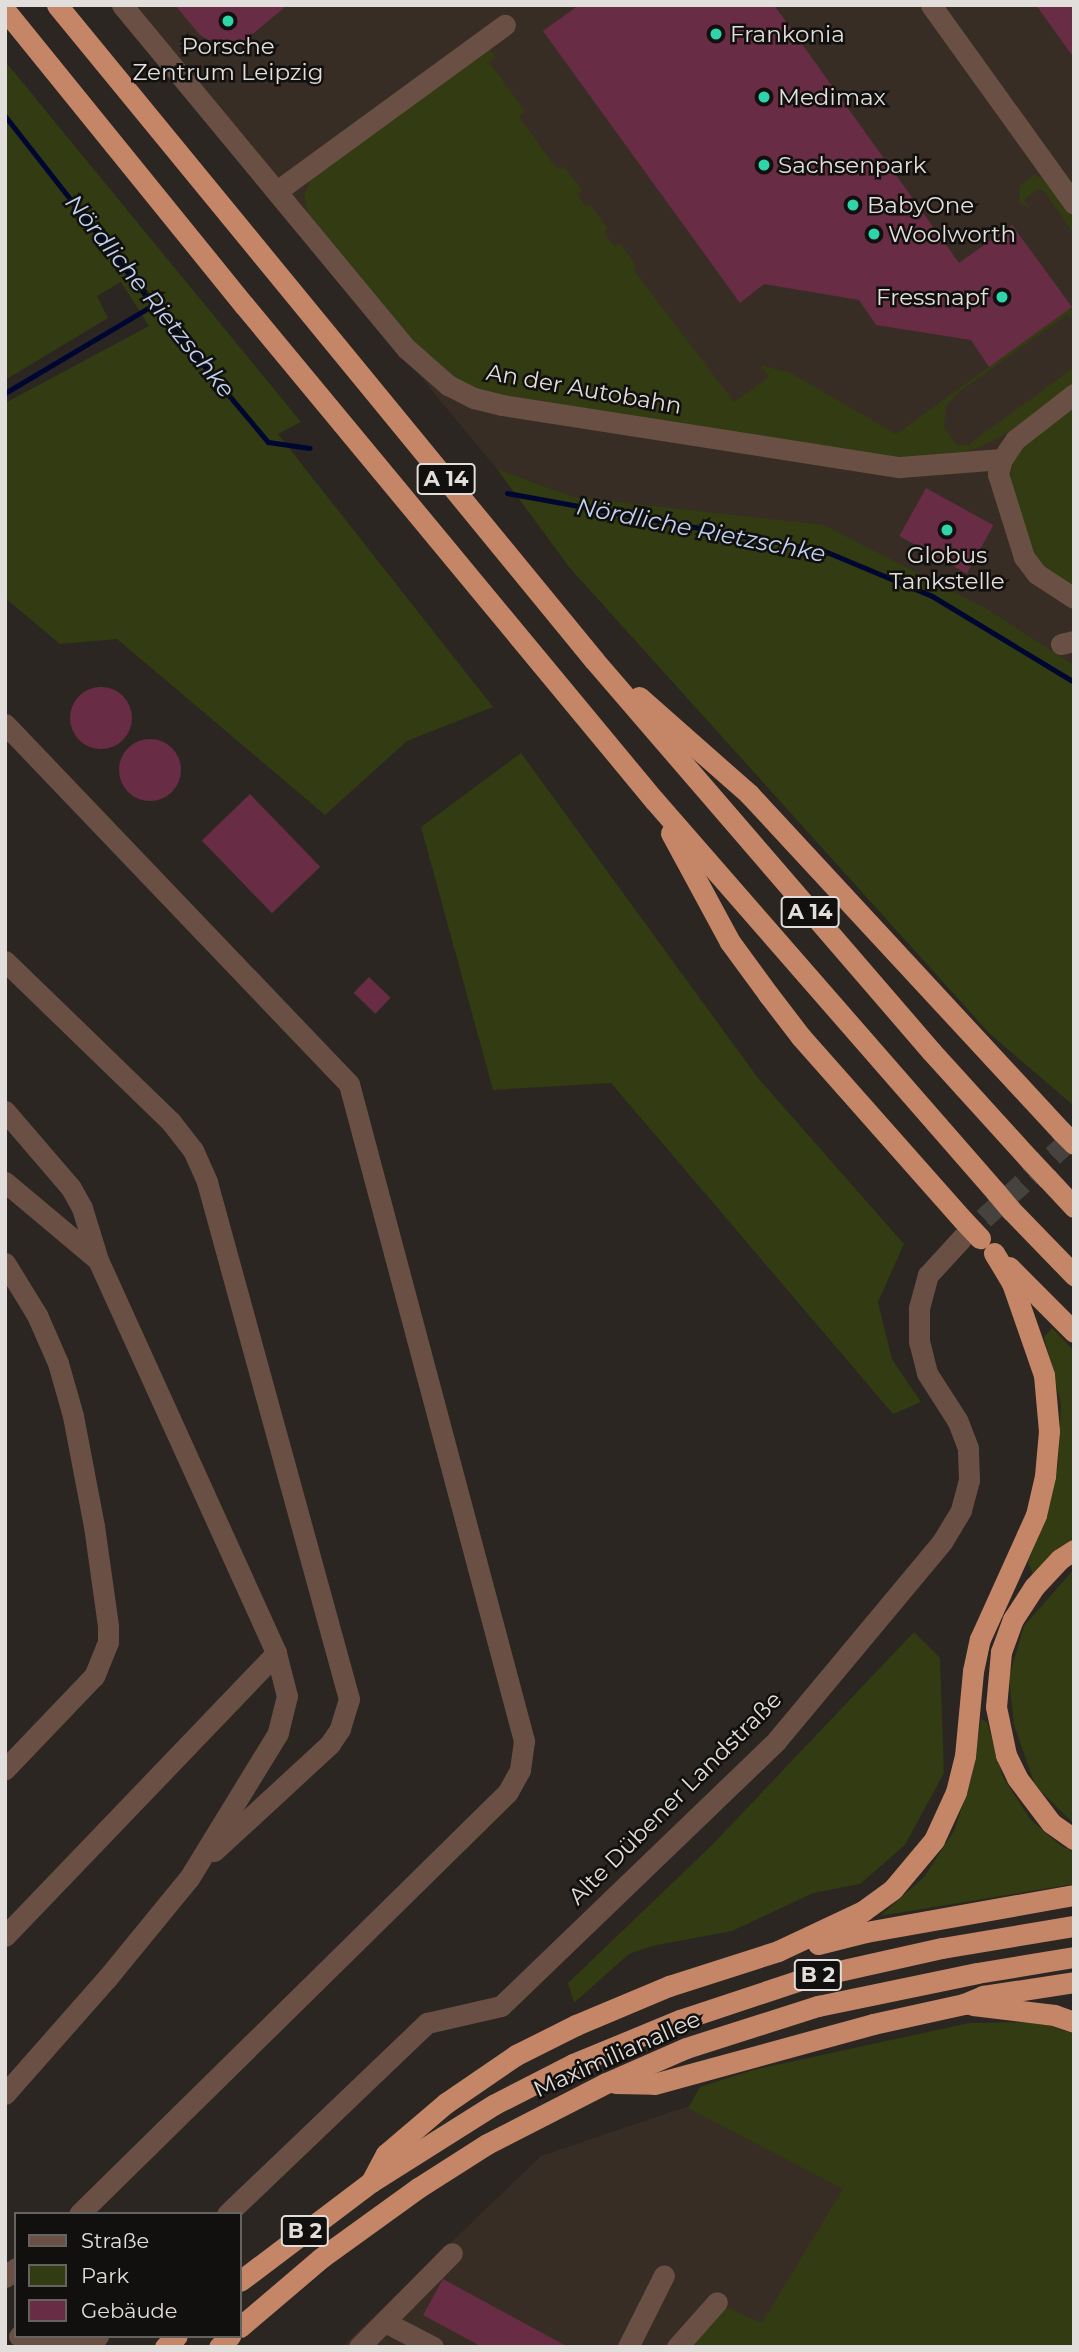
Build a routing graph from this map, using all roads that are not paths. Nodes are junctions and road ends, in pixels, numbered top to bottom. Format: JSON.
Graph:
{"nodes":[{"id":1,"x":57,"y":5,"type":"edge"},
{"id":2,"x":122,"y":5,"type":"edge"},
{"id":3,"x":931,"y":5,"type":"edge"},
{"id":4,"x":5,"y":10,"type":"edge"},
{"id":5,"x":505,"y":25,"type":"dead end"},
{"id":6,"x":277,"y":191,"type":"junction"},
{"id":7,"x":1074,"y":204,"type":"edge"},
{"id":8,"x":1074,"y":394,"type":"edge"},
{"id":9,"x":1002,"y":458,"type":"junction"},
{"id":10,"x":1074,"y":598,"type":"edge"},
{"id":11,"x":594,"y":660,"type":"junction"},
{"id":12,"x":5,"y":724,"type":"edge"},
{"id":13,"x":654,"y":800,"type":"junction"},
{"id":14,"x":5,"y":961,"type":"edge"},
{"id":15,"x":5,"y":1111,"type":"edge"},
{"id":16,"x":1068,"y":1138,"type":"edge"},
{"id":17,"x":5,"y":1182,"type":"edge"},
{"id":18,"x":1074,"y":1207,"type":"edge"},
{"id":19,"x":974,"y":1237,"type":"junction"},
{"id":20,"x":98,"y":1260,"type":"junction"},
{"id":21,"x":5,"y":1264,"type":"edge"},
{"id":22,"x":1074,"y":1275,"type":"edge"},
{"id":23,"x":1074,"y":1332,"type":"edge"},
{"id":24,"x":1074,"y":1550,"type":"edge"},
{"id":25,"x":276,"y":1653,"type":"junction"},
{"id":26,"x":5,"y":1769,"type":"edge"},
{"id":27,"x":1074,"y":1839,"type":"edge"},
{"id":28,"x":195,"y":1867,"type":"junction"},
{"id":29,"x":1074,"y":1895,"type":"edge"},
{"id":30,"x":1074,"y":1926,"type":"edge"},
{"id":31,"x":5,"y":1936,"type":"edge"},
{"id":32,"x":778,"y":1951,"type":"junction"},
{"id":33,"x":1074,"y":1957,"type":"edge"},
{"id":34,"x":1074,"y":1983,"type":"edge"},
{"id":35,"x":964,"y":2004,"type":"junction"},
{"id":36,"x":1074,"y":2022,"type":"edge"},
{"id":37,"x":606,"y":2083,"type":"junction"},
{"id":38,"x":5,"y":2094,"type":"edge"},
{"id":39,"x":371,"y":2182,"type":"junction"},
{"id":40,"x":81,"y":2212,"type":"edge"},
{"id":41,"x":229,"y":2212,"type":"edge"},
{"id":42,"x":452,"y":2253,"type":"dead end"},
{"id":43,"x":664,"y":2274,"type":"dead end"},
{"id":44,"x":242,"y":2279,"type":"edge"},
{"id":45,"x":717,"y":2302,"type":"dead end"},
{"id":46,"x":385,"y":2322,"type":"junction"},
{"id":47,"x":242,"y":2325,"type":"edge"},
{"id":48,"x":24,"y":2338,"type":"edge"},
{"id":49,"x":96,"y":2338,"type":"edge"},
{"id":50,"x":359,"y":2347,"type":"edge"},
{"id":51,"x":433,"y":2347,"type":"edge"},
{"id":52,"x":628,"y":2347,"type":"edge"},
{"id":53,"x":677,"y":2347,"type":"edge"}],
"edges":[{"from":1,"to":11,"type":"highway","number":"A 14"},
{"from":2,"to":6,"type":"street","name":"An der Autobahn"},
{"from":3,"to":7,"type":"street"},
{"from":4,"to":13,"type":"highway","number":"A 14"},
{"from":5,"to":6,"type":"street"},
{"from":6,"to":9,"type":"street","name":"An der Autobahn"},
{"from":8,"to":9,"type":"street"},
{"from":9,"to":10,"type":"street"},
{"from":11,"to":16,"type":"highway"},
{"from":11,"to":18,"type":"highway","number":"A 14","bridge":true},
{"from":12,"to":40,"type":"street"},
{"from":13,"to":19,"type":"highway"},
{"from":13,"to":22,"type":"highway","number":"A 14","bridge":true},
{"from":14,"to":28,"type":"street"},
{"from":15,"to":20,"type":"street"},
{"from":17,"to":20,"type":"street"},
{"from":19,"to":23,"type":"highway"},
{"from":19,"to":32,"type":"highway"},
{"from":19,"to":41,"type":"street","name":"Alte Dübener Landstraße"},
{"from":20,"to":25,"type":"street"},
{"from":21,"to":26,"type":"street"},
{"from":24,"to":27,"type":"highway"},
{"from":25,"to":28,"type":"street"},
{"from":25,"to":31,"type":"street"},
{"from":28,"to":38,"type":"street"},
{"from":29,"to":32,"type":"highway"},
{"from":30,"to":39,"type":"highway","name":"Maximilianallee","number":"B 2"},
{"from":32,"to":39,"type":"highway"},
{"from":33,"to":37,"type":"highway","name":"Maximilianallee","number":"B 2"},
{"from":34,"to":35,"type":"highway"},
{"from":35,"to":36,"type":"highway"},
{"from":35,"to":37,"type":"highway"},
{"from":37,"to":47,"type":"highway","name":"Maximilianallee","number":"B 2"},
{"from":39,"to":44,"type":"highway","name":"Maximilianallee","number":"B 2"},
{"from":42,"to":46,"type":"street"},
{"from":43,"to":52,"type":"street"},
{"from":45,"to":53,"type":"street"},
{"from":46,"to":50,"type":"street"},
{"from":46,"to":51,"type":"street"},
{"from":48,"to":49,"type":"street"}]}
